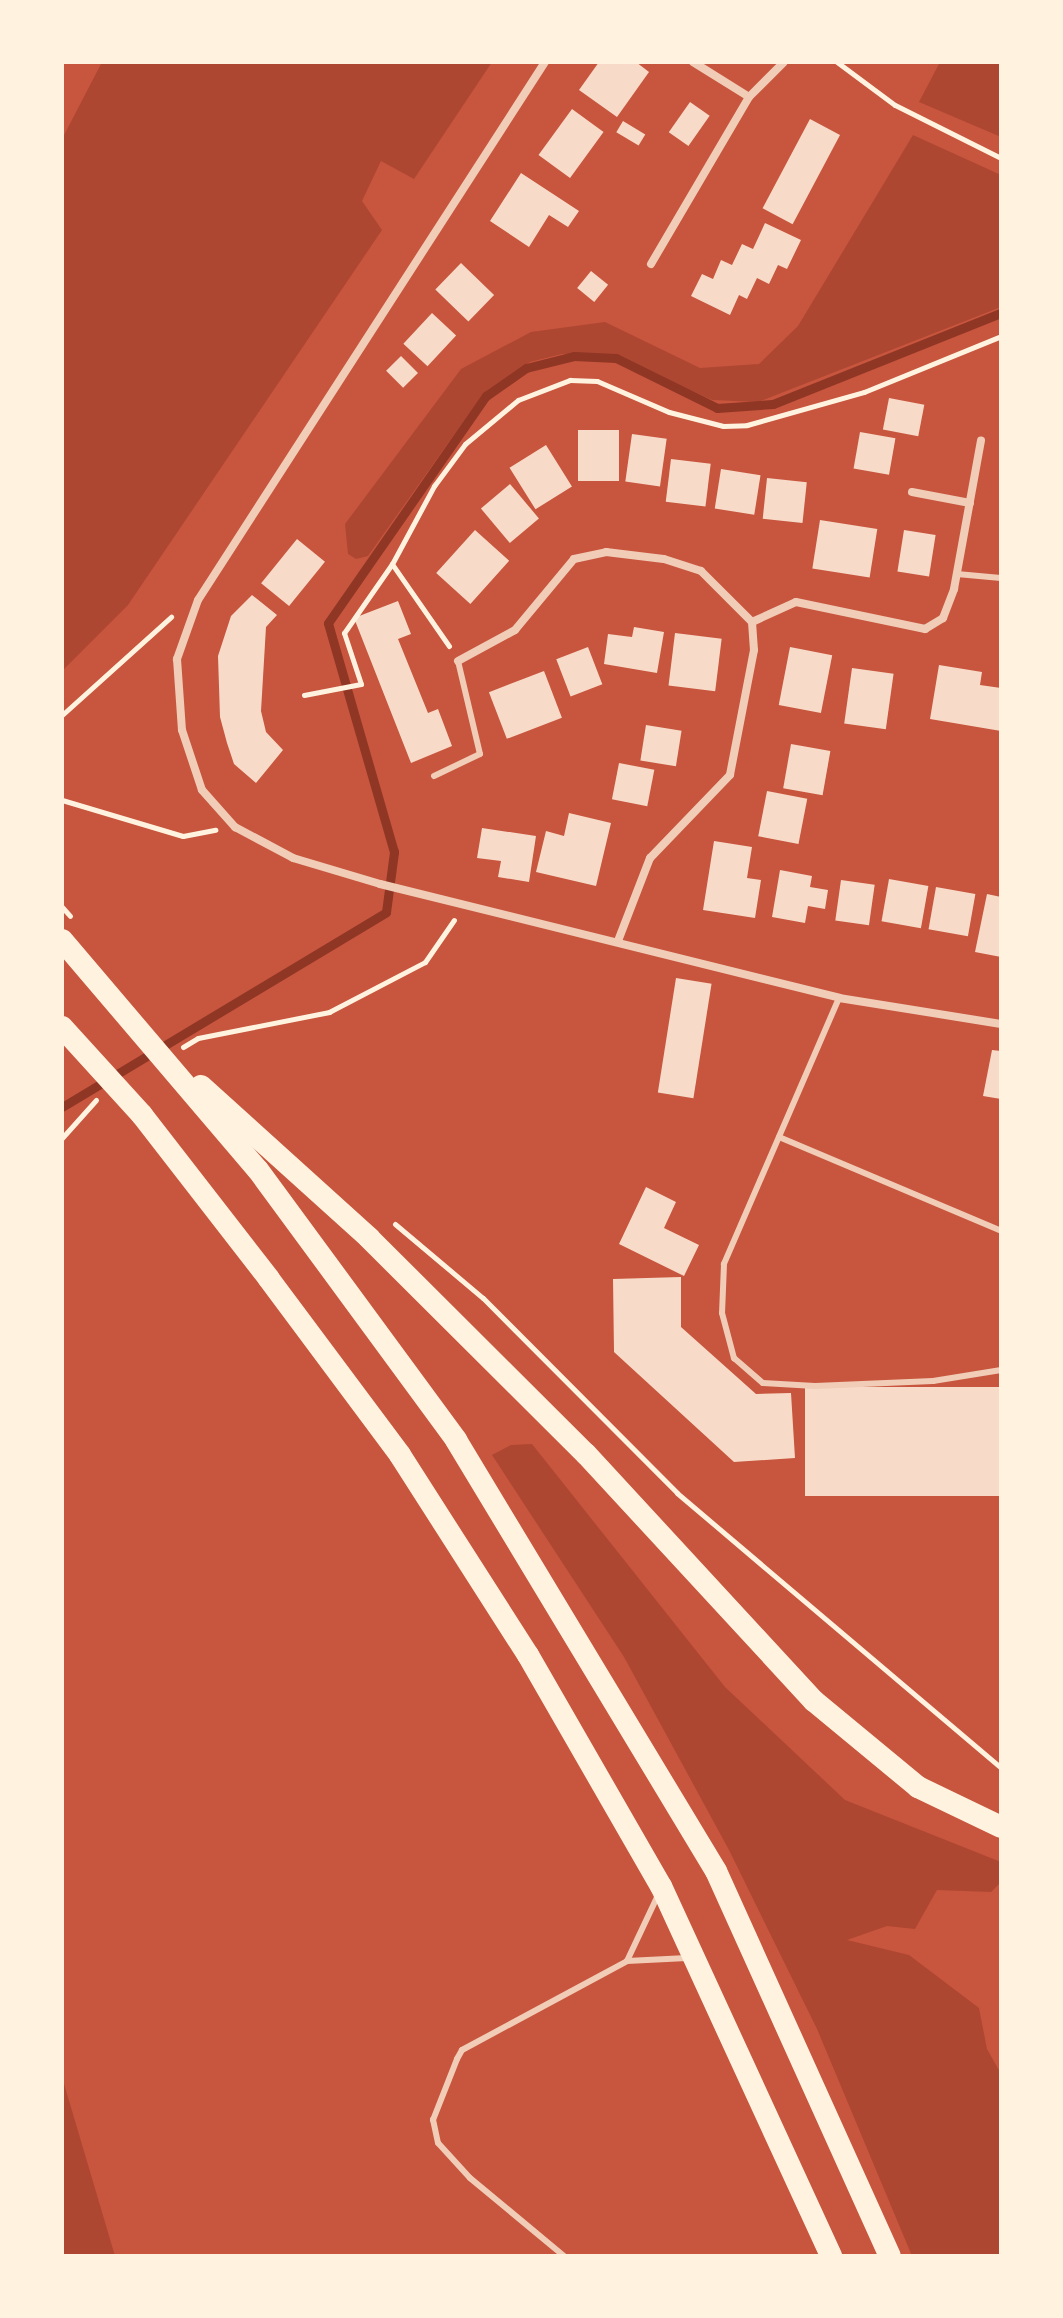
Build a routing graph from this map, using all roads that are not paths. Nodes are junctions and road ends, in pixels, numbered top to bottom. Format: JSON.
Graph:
{"nodes":[{"id":1,"x":545,"y":62,"type":"edge"},
{"id":2,"x":693,"y":62,"type":"edge"},
{"id":3,"x":784,"y":62,"type":"edge"},
{"id":4,"x":749,"y":97,"type":"junction"},
{"id":5,"x":651,"y":264,"type":"dead end"},
{"id":6,"x":981,"y":440,"type":"dead end"},
{"id":7,"x":912,"y":492,"type":"dead end"},
{"id":8,"x":970,"y":503,"type":"junction"},
{"id":9,"x":957,"y":574,"type":"junction"},
{"id":10,"x":1001,"y":578,"type":"edge"},
{"id":11,"x":752,"y":622,"type":"junction"},
{"id":12,"x":458,"y":661,"type":"joint"},
{"id":13,"x":434,"y":776,"type":"dead end"},
{"id":14,"x":62,"y":940,"type":"edge"},
{"id":15,"x":618,"y":941,"type":"junction"},
{"id":16,"x":839,"y":998,"type":"junction"},
{"id":17,"x":1001,"y":1024,"type":"edge"},
{"id":18,"x":62,"y":1027,"type":"edge"},
{"id":19,"x":185,"y":1078,"type":"junction"},
{"id":20,"x":779,"y":1137,"type":"junction"},
{"id":21,"x":1001,"y":1231,"type":"edge"},
{"id":22,"x":1001,"y":1370,"type":"edge"},
{"id":23,"x":1001,"y":1827,"type":"edge"},
{"id":24,"x":661,"y":1886,"type":"junction"},
{"id":25,"x":696,"y":1960,"type":"junction"},
{"id":26,"x":627,"y":1961,"type":"junction"},
{"id":27,"x":564,"y":2256,"type":"edge"},
{"id":28,"x":831,"y":2256,"type":"edge"},
{"id":29,"x":890,"y":2256,"type":"edge"}],
"edges":[{"from":1,"to":15,"type":"street"},
{"from":2,"to":4,"type":"street"},
{"from":3,"to":4,"type":"street"},
{"from":4,"to":5,"type":"street"},
{"from":6,"to":8,"type":"street"},
{"from":7,"to":8,"type":"street"},
{"from":8,"to":9,"type":"street"},
{"from":9,"to":10,"type":"lane"},
{"from":9,"to":11,"type":"street"},
{"from":11,"to":12,"type":"street"},
{"from":11,"to":15,"type":"street"},
{"from":12,"to":13,"type":"lane"},
{"from":14,"to":19,"type":"highway"},
{"from":15,"to":16,"type":"street"},
{"from":16,"to":17,"type":"street"},
{"from":16,"to":20,"type":"lane"},
{"from":18,"to":24,"type":"highway"},
{"from":19,"to":23,"type":"highway"},
{"from":19,"to":29,"type":"highway"},
{"from":20,"to":21,"type":"lane"},
{"from":20,"to":22,"type":"lane"},
{"from":24,"to":25,"type":"highway"},
{"from":24,"to":26,"type":"lane"},
{"from":25,"to":26,"type":"lane"},
{"from":25,"to":28,"type":"highway"},
{"from":26,"to":27,"type":"lane"}]}
